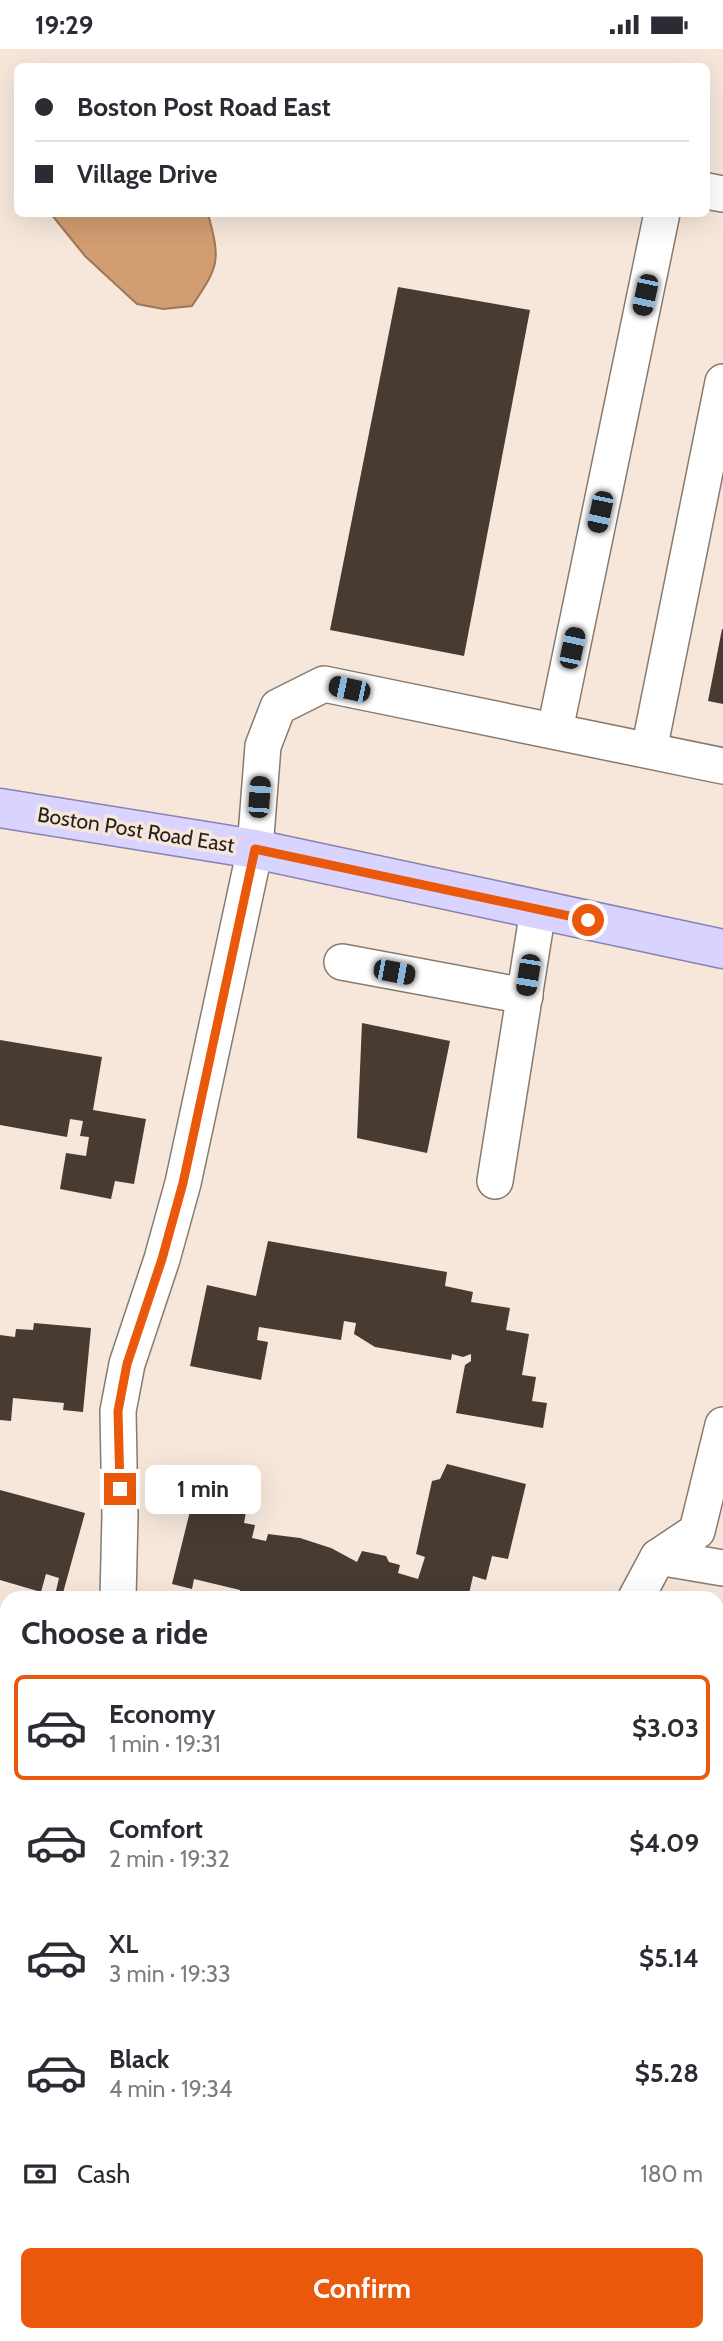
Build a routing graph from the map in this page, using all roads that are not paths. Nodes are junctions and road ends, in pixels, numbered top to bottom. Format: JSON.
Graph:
{"nodes":[{"id":1,"x":661,"y":217,"type":"edge"},
{"id":2,"x":723,"y":382,"type":"edge"},
{"id":3,"x":712,"y":492,"type":"edge"},
{"id":4,"x":555,"y":730,"type":"junction"},
{"id":5,"x":649,"y":750,"type":"junction"},
{"id":6,"x":723,"y":766,"type":"edge"},
{"id":7,"x":0,"y":808,"type":"edge"},
{"id":8,"x":255,"y":849,"type":"junction"},
{"id":9,"x":538,"y":910,"type":"junction"},
{"id":10,"x":723,"y":949,"type":"edge"},
{"id":11,"x":342,"y":962,"type":"dead end"},
{"id":12,"x":524,"y":996,"type":"junction"},
{"id":13,"x":495,"y":1181,"type":"dead end"},
{"id":14,"x":723,"y":1425,"type":"edge"},
{"id":15,"x":658,"y":1557,"type":"junction"},
{"id":16,"x":723,"y":1568,"type":"edge"},
{"id":17,"x":118,"y":1591,"type":"edge"},
{"id":18,"x":640,"y":1591,"type":"edge"}],
"edges":[{"from":1,"to":4,"type":"street"},
{"from":2,"to":3,"type":"street"},
{"from":3,"to":5,"type":"street"},
{"from":4,"to":5,"type":"street"},
{"from":4,"to":8,"type":"street"},
{"from":5,"to":6,"type":"street"},
{"from":7,"to":8,"type":"main road","name":"Boston Post Road East"},
{"from":8,"to":9,"type":"main road","name":"Boston Post Road East"},
{"from":8,"to":17,"type":"street"},
{"from":9,"to":10,"type":"main road","name":"Boston Post Road East"},
{"from":9,"to":12,"type":"street"},
{"from":11,"to":12,"type":"street"},
{"from":12,"to":13,"type":"street"},
{"from":14,"to":15,"type":"street"},
{"from":15,"to":16,"type":"street"},
{"from":15,"to":18,"type":"street"}]}
